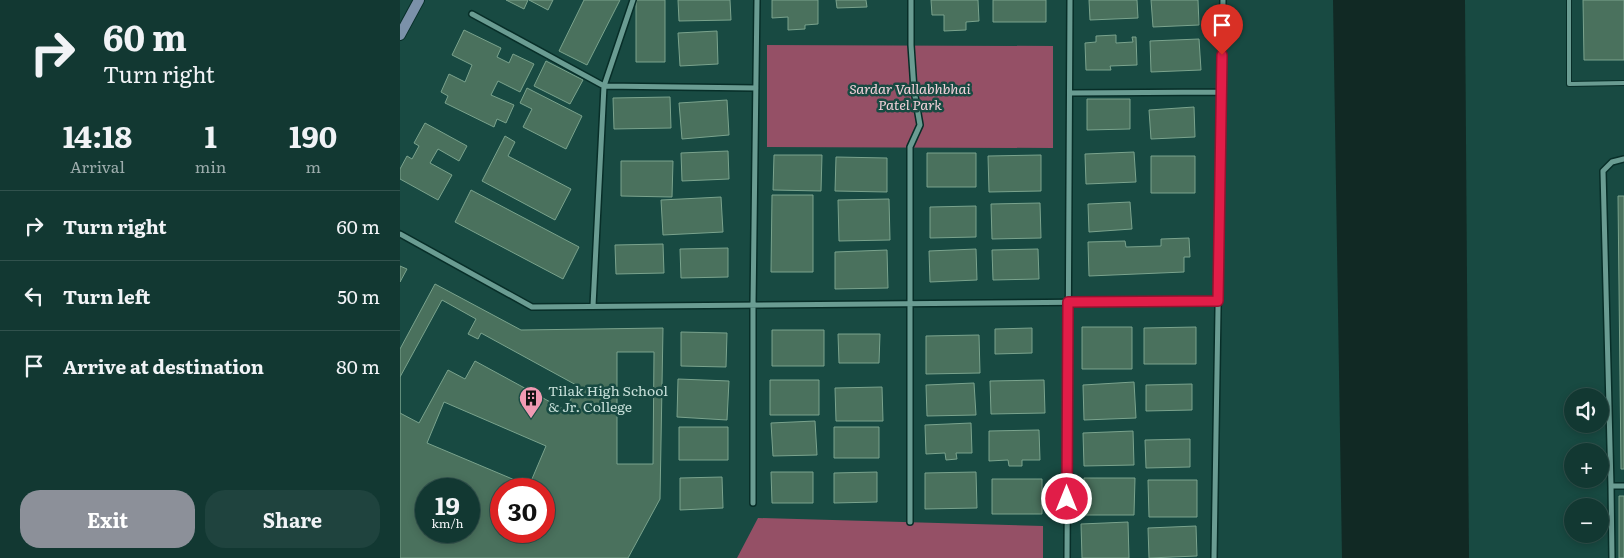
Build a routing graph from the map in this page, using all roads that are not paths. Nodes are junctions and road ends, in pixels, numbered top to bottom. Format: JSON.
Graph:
{"nodes":[{"id":1,"x":419,"y":0,"type":"edge"},
{"id":2,"x":633,"y":0,"type":"edge"},
{"id":3,"x":757,"y":0,"type":"edge"},
{"id":4,"x":911,"y":0,"type":"edge"},
{"id":5,"x":1070,"y":0,"type":"edge"},
{"id":6,"x":1222,"y":0,"type":"edge"},
{"id":7,"x":1569,"y":0,"type":"edge"},
{"id":8,"x":472,"y":14,"type":"dead end"},
{"id":9,"x":400,"y":35,"type":"edge"},
{"id":10,"x":1624,"y":83,"type":"edge"},
{"id":11,"x":604,"y":86,"type":"junction"},
{"id":12,"x":756,"y":88,"type":"junction"},
{"id":13,"x":1221,"y":92,"type":"junction"},
{"id":14,"x":1070,"y":93,"type":"junction"},
{"id":15,"x":1624,"y":159,"type":"edge"},
{"id":16,"x":400,"y":234,"type":"edge"},
{"id":17,"x":1218,"y":301,"type":"junction"},
{"id":18,"x":1068,"y":302,"type":"junction"},
{"id":19,"x":910,"y":303,"type":"junction"},
{"id":20,"x":753,"y":305,"type":"junction"},
{"id":21,"x":592,"y":306,"type":"junction"},
{"id":22,"x":1611,"y":486,"type":"junction"},
{"id":23,"x":1624,"y":486,"type":"edge"},
{"id":24,"x":753,"y":503,"type":"dead end"},
{"id":25,"x":910,"y":522,"type":"dead end"},
{"id":26,"x":1067,"y":558,"type":"edge"},
{"id":27,"x":1214,"y":558,"type":"edge"},
{"id":28,"x":1612,"y":558,"type":"edge"}],
"edges":[{"from":1,"to":9,"type":"main road"},
{"from":2,"to":11,"type":"street"},
{"from":3,"to":12,"type":"street"},
{"from":4,"to":19,"type":"street"},
{"from":5,"to":14,"type":"street"},
{"from":6,"to":13,"type":"street"},
{"from":7,"to":10,"type":"lane"},
{"from":8,"to":11,"type":"street"},
{"from":11,"to":12,"type":"street"},
{"from":11,"to":21,"type":"street"},
{"from":12,"to":20,"type":"street"},
{"from":13,"to":14,"type":"street"},
{"from":13,"to":17,"type":"street"},
{"from":14,"to":18,"type":"street"},
{"from":15,"to":22,"type":"street"},
{"from":16,"to":21,"type":"street"},
{"from":17,"to":18,"type":"street"},
{"from":17,"to":27,"type":"street"},
{"from":18,"to":19,"type":"street"},
{"from":18,"to":26,"type":"street"},
{"from":19,"to":20,"type":"street"},
{"from":19,"to":25,"type":"street"},
{"from":20,"to":21,"type":"street"},
{"from":20,"to":24,"type":"street"},
{"from":22,"to":23,"type":"street"},
{"from":22,"to":28,"type":"street"}]}
